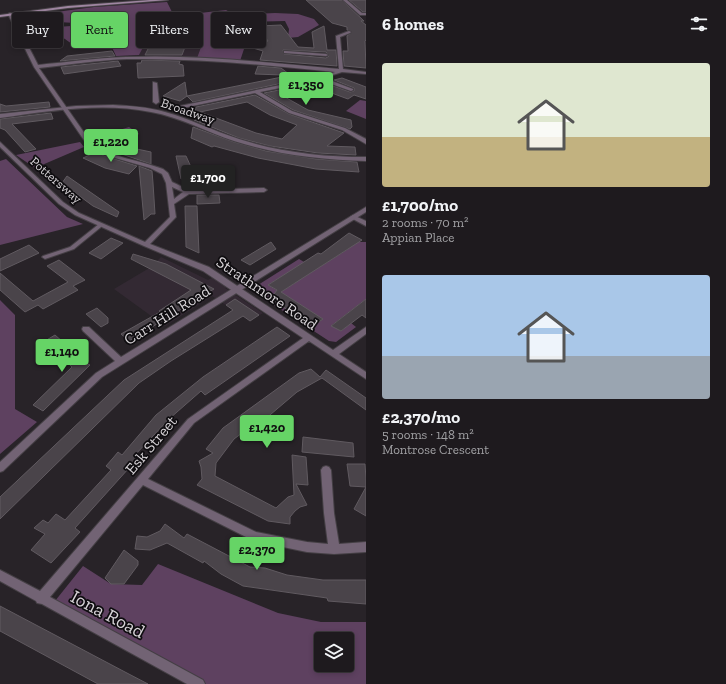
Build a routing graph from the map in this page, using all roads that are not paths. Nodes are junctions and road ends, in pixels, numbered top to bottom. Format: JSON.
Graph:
{"nodes":[{"id":1,"x":166,"y":0,"type":"edge"},
{"id":2,"x":346,"y":0,"type":"edge"},
{"id":3,"x":10,"y":14,"type":"junction"},
{"id":4,"x":366,"y":14,"type":"edge"},
{"id":5,"x":0,"y":16,"type":"edge"},
{"id":6,"x":349,"y":32,"type":"dead end"},
{"id":7,"x":286,"y":52,"type":"dead end"},
{"id":8,"x":304,"y":54,"type":"junction"},
{"id":9,"x":326,"y":55,"type":"dead end"},
{"id":10,"x":36,"y":67,"type":"junction"},
{"id":11,"x":301,"y":67,"type":"junction"},
{"id":12,"x":341,"y":71,"type":"junction"},
{"id":13,"x":366,"y":73,"type":"edge"},
{"id":14,"x":318,"y":79,"type":"junction"},
{"id":15,"x":155,"y":83,"type":"dead end"},
{"id":16,"x":351,"y":90,"type":"dead end"},
{"id":17,"x":256,"y":92,"type":"junction"},
{"id":18,"x":156,"y":102,"type":"dead end"},
{"id":19,"x":178,"y":107,"type":"dead end"},
{"id":20,"x":65,"y":108,"type":"junction"},
{"id":21,"x":0,"y":116,"type":"edge"},
{"id":22,"x":366,"y":142,"type":"edge"},
{"id":23,"x":0,"y":144,"type":"edge"},
{"id":24,"x":366,"y":159,"type":"edge"},
{"id":25,"x":169,"y":183,"type":"junction"},
{"id":26,"x":264,"y":190,"type":"dead end"},
{"id":27,"x":188,"y":192,"type":"junction"},
{"id":28,"x":171,"y":203,"type":"junction"},
{"id":29,"x":366,"y":209,"type":"edge"},
{"id":30,"x":353,"y":217,"type":"junction"},
{"id":31,"x":366,"y":224,"type":"edge"},
{"id":32,"x":99,"y":226,"type":"junction"},
{"id":33,"x":146,"y":245,"type":"junction"},
{"id":34,"x":45,"y":257,"type":"dead end"},
{"id":35,"x":236,"y":289,"type":"junction"},
{"id":36,"x":86,"y":330,"type":"dead end"},
{"id":37,"x":366,"y":330,"type":"edge"},
{"id":38,"x":308,"y":338,"type":"junction"},
{"id":39,"x":334,"y":354,"type":"junction"},
{"id":40,"x":120,"y":361,"type":"junction"},
{"id":41,"x":366,"y":376,"type":"edge"},
{"id":42,"x":0,"y":468,"type":"edge"},
{"id":43,"x":326,"y":470,"type":"dead end"},
{"id":44,"x":141,"y":480,"type":"junction"},
{"id":45,"x":366,"y":547,"type":"edge"},
{"id":46,"x":334,"y":550,"type":"junction"},
{"id":47,"x":0,"y":574,"type":"edge"},
{"id":48,"x":41,"y":599,"type":"junction"},
{"id":49,"x":199,"y":684,"type":"edge"}],
"edges":[{"from":1,"to":3,"type":"main road"},
{"from":2,"to":4,"type":"street"},
{"from":3,"to":5,"type":"main road"},
{"from":3,"to":10,"type":"street"},
{"from":6,"to":12,"type":"street"},
{"from":7,"to":8,"type":"street"},
{"from":8,"to":9,"type":"street"},
{"from":8,"to":11,"type":"street"},
{"from":10,"to":11,"type":"street"},
{"from":10,"to":20,"type":"street"},
{"from":11,"to":12,"type":"street"},
{"from":11,"to":14,"type":"street"},
{"from":12,"to":13,"type":"street"},
{"from":12,"to":14,"type":"street"},
{"from":14,"to":16,"type":"street"},
{"from":14,"to":17,"type":"street"},
{"from":15,"to":18,"type":"street"},
{"from":17,"to":19,"type":"street"},
{"from":17,"to":22,"type":"street"},
{"from":20,"to":21,"type":"street","name":"Broadway"},
{"from":20,"to":24,"type":"street","name":"Broadway"},
{"from":20,"to":25,"type":"street"},
{"from":23,"to":32,"type":"street","name":"Pottersway"},
{"from":25,"to":27,"type":"street"},
{"from":25,"to":28,"type":"street"},
{"from":26,"to":27,"type":"street"},
{"from":27,"to":28,"type":"street"},
{"from":28,"to":33,"type":"street"},
{"from":29,"to":30,"type":"street","name":"Carr Hill Road"},
{"from":30,"to":31,"type":"street"},
{"from":30,"to":35,"type":"street","name":"Carr Hill Road"},
{"from":32,"to":33,"type":"street","name":"Pottersway"},
{"from":32,"to":34,"type":"street"},
{"from":33,"to":35,"type":"street","name":"Strathmore Road"},
{"from":35,"to":38,"type":"street","name":"Strathmore Road"},
{"from":35,"to":40,"type":"street","name":"Carr Hill Road"},
{"from":36,"to":40,"type":"street"},
{"from":37,"to":39,"type":"street"},
{"from":38,"to":39,"type":"street","name":"Strathmore Road"},
{"from":38,"to":44,"type":"street","name":"Esk Street"},
{"from":39,"to":41,"type":"street","name":"Strathmore Road"},
{"from":40,"to":42,"type":"street","name":"Carr Hill Road"},
{"from":43,"to":46,"type":"street"},
{"from":44,"to":46,"type":"street"},
{"from":44,"to":48,"type":"street","name":"Esk Street"},
{"from":45,"to":46,"type":"street"},
{"from":47,"to":48,"type":"street","name":"Iona Road"},
{"from":48,"to":49,"type":"street","name":"Iona Road"}]}
